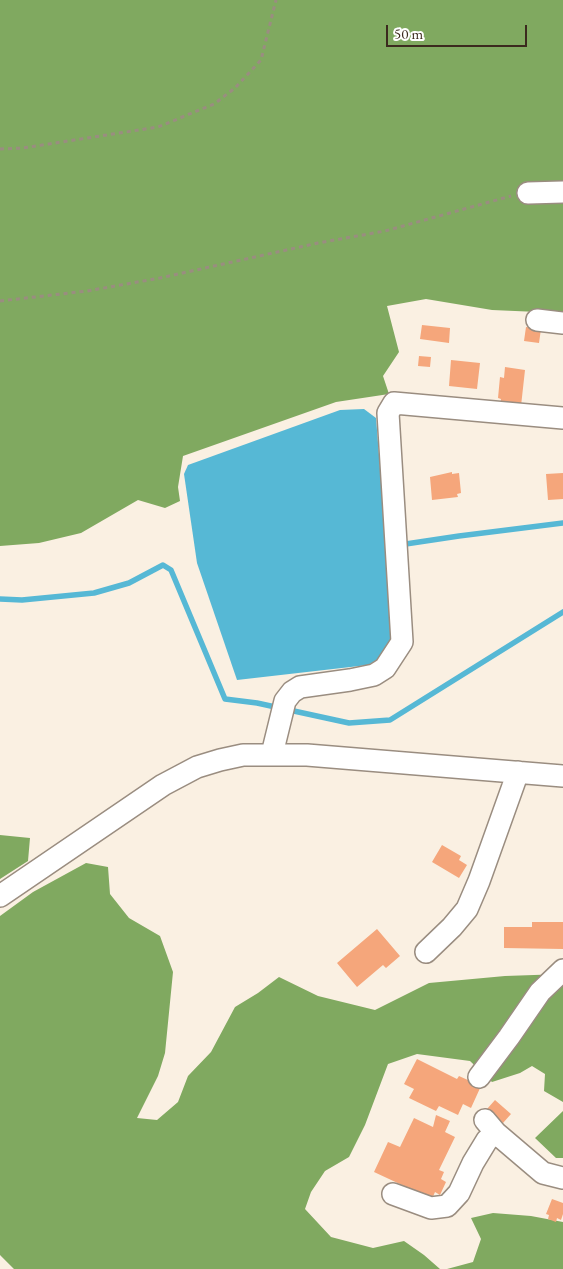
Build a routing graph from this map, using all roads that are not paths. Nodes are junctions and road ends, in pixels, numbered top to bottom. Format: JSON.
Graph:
{"nodes":[{"id":1,"x":528,"y":192,"type":"road end"},
{"id":2,"x":563,"y":192,"type":"edge"},
{"id":3,"x":537,"y":320,"type":"dead end"},
{"id":4,"x":563,"y":324,"type":"edge"},
{"id":5,"x":563,"y":418,"type":"edge"},
{"id":6,"x":272,"y":754,"type":"junction"},
{"id":7,"x":518,"y":772,"type":"junction"},
{"id":8,"x":563,"y":776,"type":"edge"},
{"id":9,"x":0,"y":896,"type":"edge"},
{"id":10,"x":426,"y":952,"type":"dead end"},
{"id":11,"x":563,"y":970,"type":"edge"},
{"id":12,"x":479,"y":1077,"type":"dead end"},
{"id":13,"x":563,"y":1178,"type":"edge"},
{"id":14,"x":393,"y":1194,"type":"dead end"}],
"edges":[{"from":1,"to":2,"type":"street"},
{"from":3,"to":4,"type":"street"},
{"from":5,"to":6,"type":"street"},
{"from":6,"to":7,"type":"street"},
{"from":6,"to":9,"type":"street"},
{"from":7,"to":8,"type":"street"},
{"from":7,"to":10,"type":"street"},
{"from":11,"to":12,"type":"street"},
{"from":13,"to":14,"type":"street"}]}
